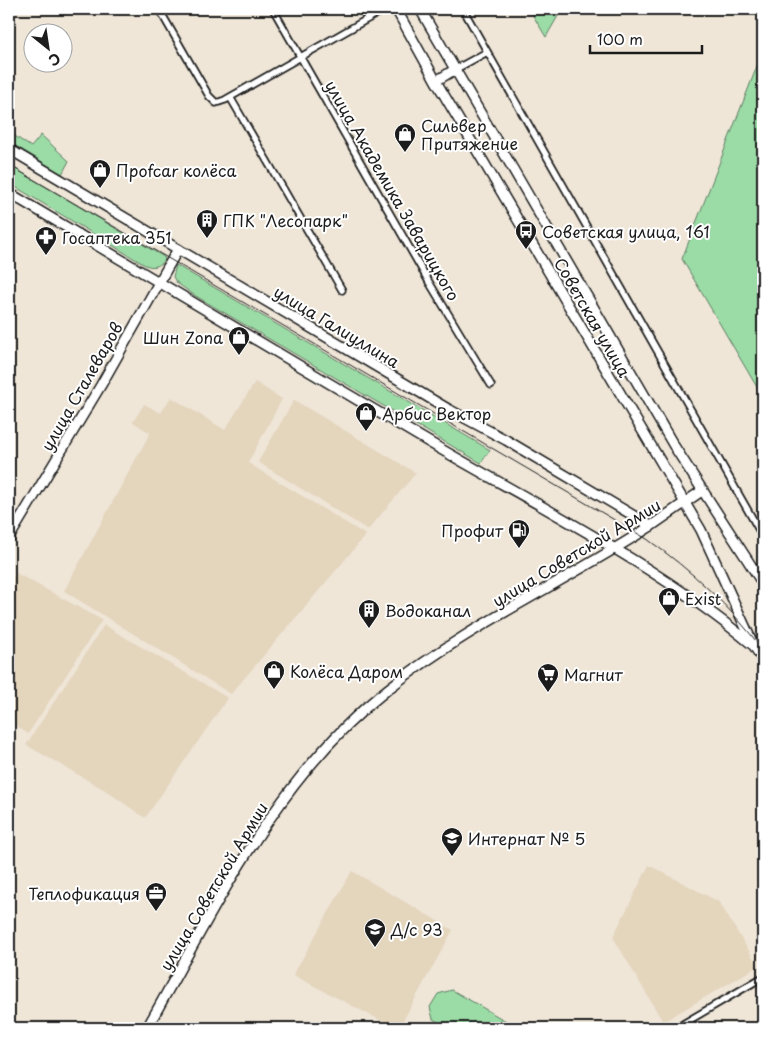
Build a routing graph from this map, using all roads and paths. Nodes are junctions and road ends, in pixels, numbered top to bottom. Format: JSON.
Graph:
{"nodes":[{"id":1,"x":159,"y":9,"type":"edge"},
{"id":2,"x":272,"y":9,"type":"edge"},
{"id":3,"x":362,"y":9,"type":"edge"},
{"id":4,"x":385,"y":9,"type":"edge"},
{"id":5,"x":396,"y":9,"type":"edge"},
{"id":6,"x":420,"y":9,"type":"edge"},
{"id":7,"x":462,"y":9,"type":"edge"},
{"id":8,"x":368,"y":19,"type":"junction"},
{"id":9,"x":487,"y":52,"type":"junction"},
{"id":10,"x":300,"y":57,"type":"junction"},
{"id":11,"x":454,"y":70,"type":"junction"},
{"id":12,"x":436,"y":81,"type":"junction"},
{"id":13,"x":230,"y":97,"type":"junction"},
{"id":14,"x":9,"y":149,"type":"edge"},
{"id":15,"x":9,"y":193,"type":"edge"},
{"id":16,"x":178,"y":249,"type":"junction"},
{"id":17,"x":159,"y":281,"type":"junction"},
{"id":18,"x":342,"y":290,"type":"dead end"},
{"id":19,"x":491,"y":385,"type":"dead end"},
{"id":20,"x":703,"y":490,"type":"junction"},
{"id":21,"x":684,"y":502,"type":"junction"},
{"id":22,"x":651,"y":526,"type":"junction"},
{"id":23,"x":763,"y":537,"type":"edge"},
{"id":24,"x":9,"y":538,"type":"edge"},
{"id":25,"x":615,"y":550,"type":"junction"},
{"id":26,"x":763,"y":584,"type":"edge"},
{"id":27,"x":754,"y":646,"type":"junction"},
{"id":28,"x":763,"y":660,"type":"edge"},
{"id":29,"x":763,"y":977,"type":"edge"},
{"id":30,"x":147,"y":1028,"type":"edge"},
{"id":31,"x":676,"y":1028,"type":"edge"}],
"edges":[{"from":1,"to":13,"type":"street"},
{"from":2,"to":10,"type":"street","name":"улица Академика Заварицкого"},
{"from":3,"to":8,"type":"street"},
{"from":4,"to":8,"type":"street"},
{"from":5,"to":12,"type":"main road","name":"Советская улица"},
{"from":6,"to":11,"type":"main road","name":"Советская улица"},
{"from":7,"to":9,"type":"street"},
{"from":8,"to":10,"type":"street"},
{"from":9,"to":11,"type":"street"},
{"from":9,"to":23,"type":"street"},
{"from":10,"to":13,"type":"street"},
{"from":10,"to":19,"type":"street","name":"улица Академика Заварицкого"},
{"from":11,"to":12,"type":"main road"},
{"from":11,"to":20,"type":"main road","name":"Советская улица"},
{"from":12,"to":21,"type":"main road","name":"Советская улица"},
{"from":13,"to":18,"type":"street"},
{"from":14,"to":16,"type":"main road","name":"улица Галиуллина"},
{"from":15,"to":17,"type":"main road"},
{"from":16,"to":17,"type":"main road","name":"улица Сталеваров"},
{"from":16,"to":22,"type":"main road","name":"улица Галиуллина"},
{"from":17,"to":24,"type":"main road","name":"улица Сталеваров"},
{"from":17,"to":25,"type":"main road"},
{"from":20,"to":21,"type":"main road","name":"улица Советской Армии"},
{"from":20,"to":26,"type":"main road","name":"Советская улица"},
{"from":21,"to":22,"type":"main road","name":"улица Советской Армии"},
{"from":21,"to":27,"type":"main road","name":"Советская улица"},
{"from":22,"to":25,"type":"main road","name":"улица Советской Армии"},
{"from":25,"to":27,"type":"main road","name":"Советская улица"},
{"from":25,"to":30,"type":"main road","name":"улица Советской Армии"},
{"from":27,"to":28,"type":"main road","name":"Советская улица"},
{"from":29,"to":31,"type":"street"}]}
